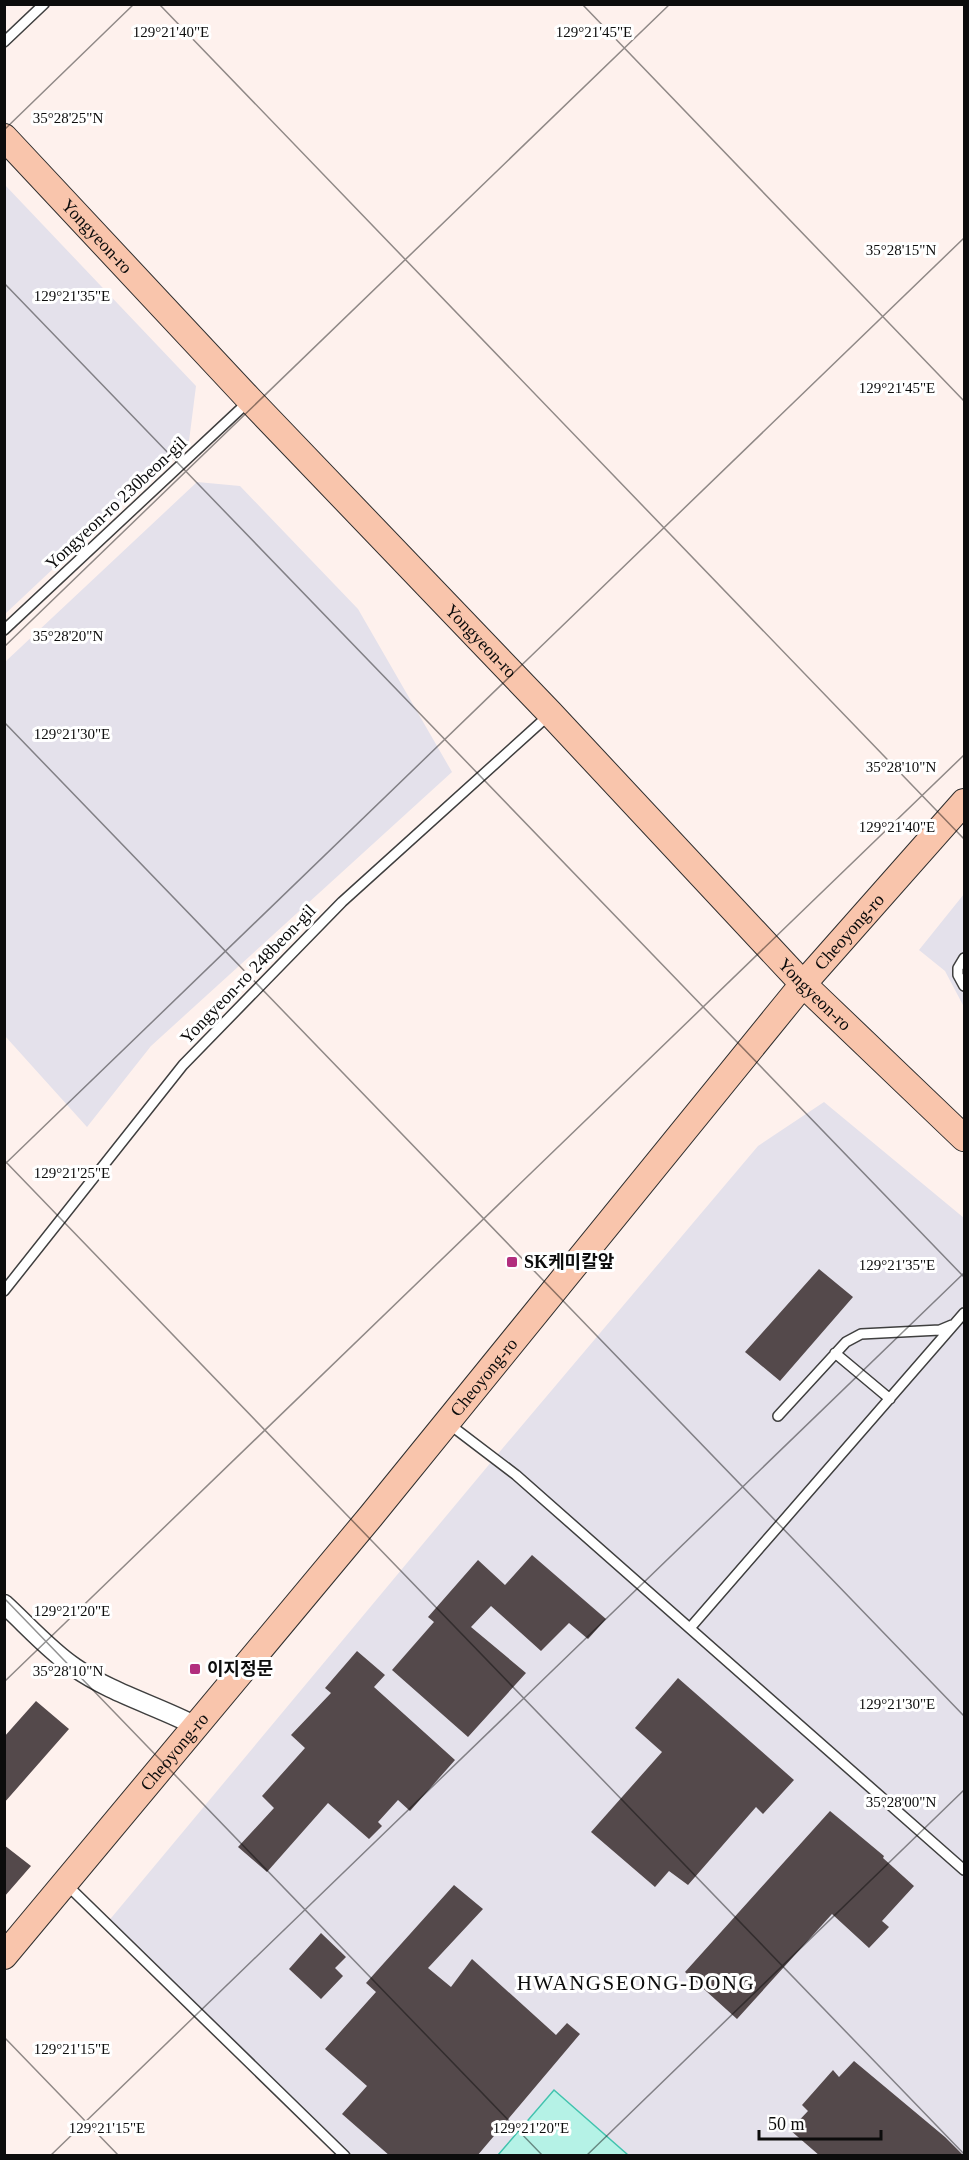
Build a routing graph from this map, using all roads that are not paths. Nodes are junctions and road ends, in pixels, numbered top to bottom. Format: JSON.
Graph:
{"nodes":[{"id":1,"x":44,"y":4,"type":"edge"},
{"id":2,"x":4,"y":42,"type":"edge"},
{"id":3,"x":4,"y":137,"type":"edge"},
{"id":4,"x":250,"y":400,"type":"junction"},
{"id":5,"x":4,"y":630,"type":"edge"},
{"id":6,"x":550,"y":713,"type":"junction"},
{"id":7,"x":964,"y":802,"type":"edge"},
{"id":8,"x":964,"y":958,"type":"edge"},
{"id":9,"x":802,"y":984,"type":"junction"},
{"id":10,"x":964,"y":986,"type":"edge"},
{"id":11,"x":964,"y":1138,"type":"edge"},
{"id":12,"x":4,"y":1291,"type":"edge"},
{"id":13,"x":964,"y":1313,"type":"edge"},
{"id":14,"x":954,"y":1324,"type":"junction"},
{"id":15,"x":835,"y":1353,"type":"junction"},
{"id":16,"x":890,"y":1399,"type":"junction"},
{"id":17,"x":778,"y":1416,"type":"dead end"},
{"id":18,"x":447,"y":1422,"type":"junction"},
{"id":19,"x":4,"y":1604,"type":"edge"},
{"id":20,"x":690,"y":1628,"type":"junction"},
{"id":21,"x":196,"y":1726,"type":"junction"},
{"id":22,"x":964,"y":1870,"type":"edge"},
{"id":23,"x":64,"y":1883,"type":"junction"},
{"id":24,"x":4,"y":1956,"type":"edge"},
{"id":25,"x":345,"y":2156,"type":"edge"}],
"edges":[{"from":1,"to":2,"type":"lane"},
{"from":3,"to":4,"type":"street","name":"Yongyeon-ro"},
{"from":4,"to":5,"type":"lane","name":"Yongyeon-ro 230beon-gil"},
{"from":4,"to":6,"type":"street","name":"Yongyeon-ro"},
{"from":6,"to":9,"type":"street","name":"Yongyeon-ro"},
{"from":6,"to":12,"type":"lane","name":"Yongyeon-ro 248beon-gil"},
{"from":7,"to":9,"type":"street","name":"Cheoyong-ro"},
{"from":8,"to":10,"type":"lane"},
{"from":9,"to":11,"type":"street","name":"Yongyeon-ro"},
{"from":9,"to":18,"type":"street","name":"Cheoyong-ro"},
{"from":13,"to":14,"type":"lane"},
{"from":14,"to":15,"type":"lane"},
{"from":14,"to":16,"type":"lane"},
{"from":15,"to":16,"type":"lane"},
{"from":15,"to":17,"type":"lane"},
{"from":16,"to":20,"type":"lane"},
{"from":18,"to":20,"type":"lane"},
{"from":18,"to":21,"type":"street","name":"Cheoyong-ro"},
{"from":19,"to":21,"type":"street"},
{"from":20,"to":22,"type":"lane"},
{"from":21,"to":23,"type":"street","name":"Cheoyong-ro"},
{"from":23,"to":24,"type":"street","name":"Cheoyong-ro"},
{"from":23,"to":25,"type":"lane"}]}
